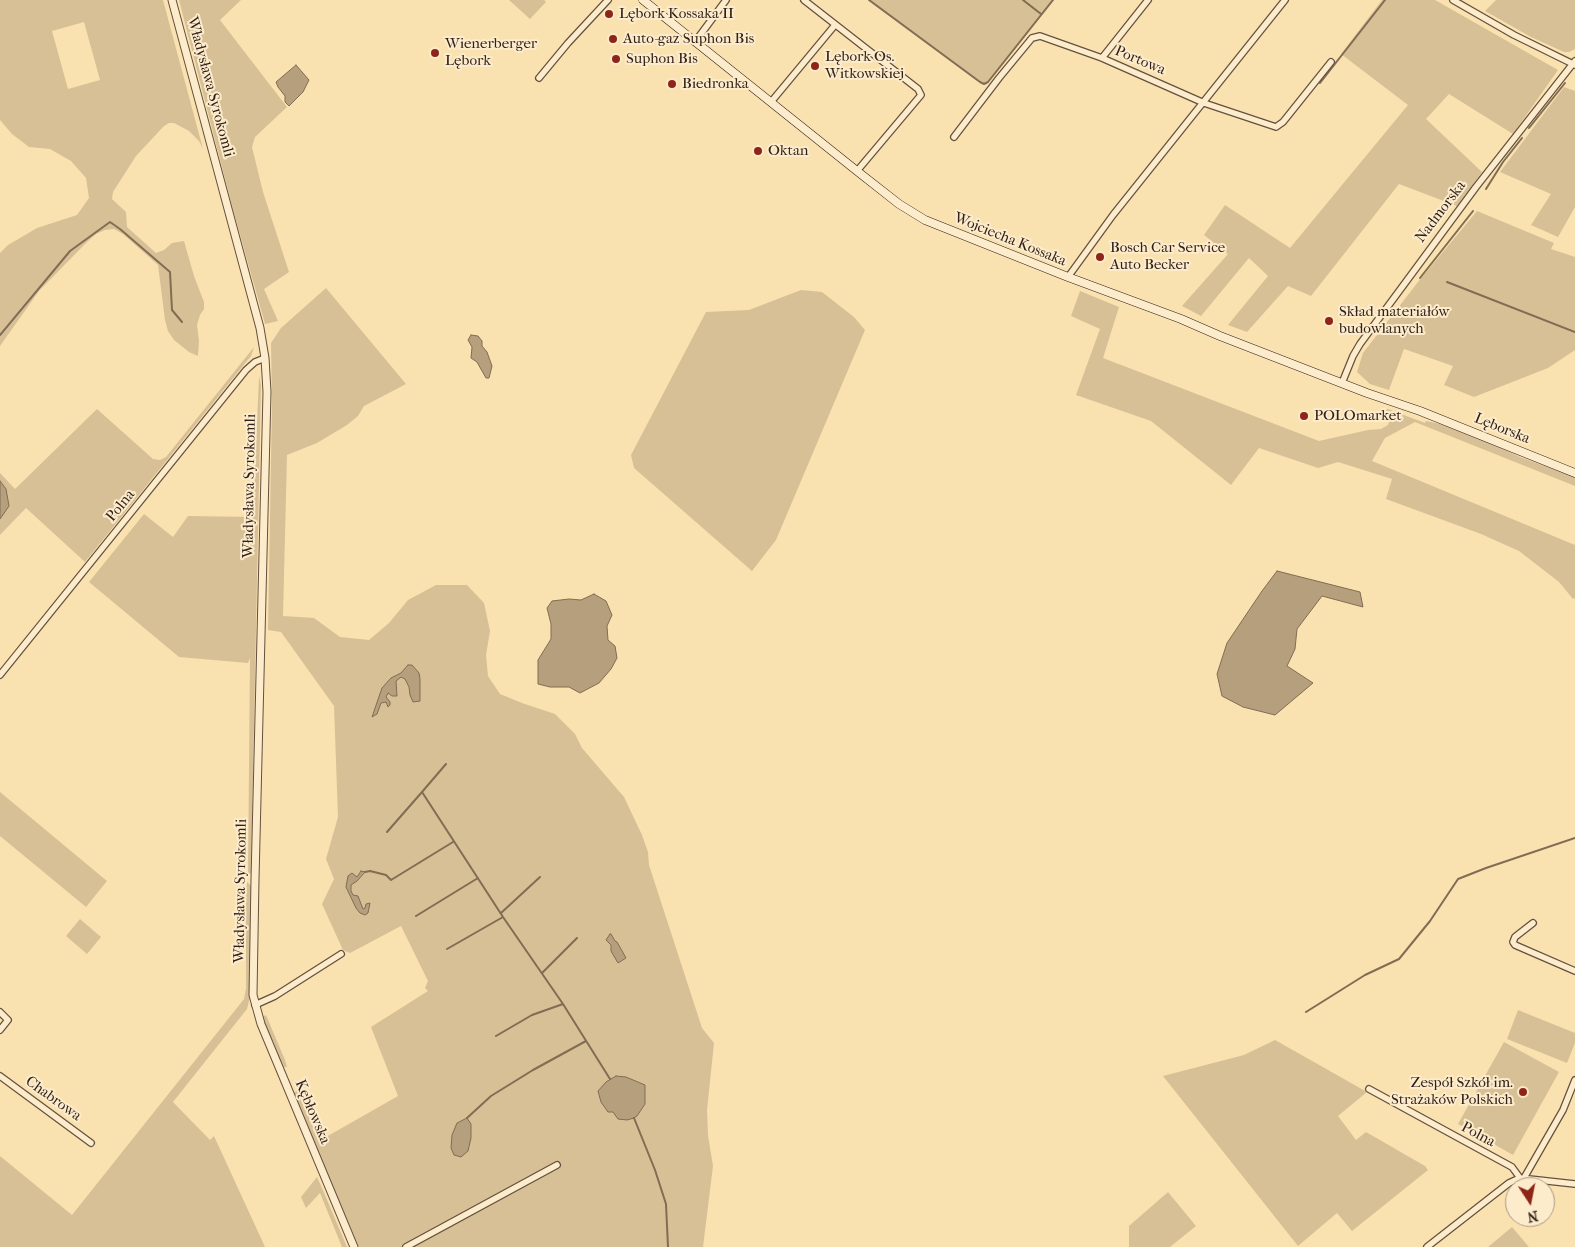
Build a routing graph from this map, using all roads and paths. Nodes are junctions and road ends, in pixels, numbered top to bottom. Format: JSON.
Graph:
{"nodes":[{"id":1,"x":172,"y":0,"type":"edge"},
{"id":2,"x":608,"y":0,"type":"edge"},
{"id":3,"x":643,"y":0,"type":"edge"},
{"id":4,"x":726,"y":0,"type":"edge"},
{"id":5,"x":804,"y":0,"type":"edge"},
{"id":6,"x":1148,"y":0,"type":"edge"},
{"id":7,"x":1285,"y":0,"type":"edge"},
{"id":8,"x":1453,"y":0,"type":"edge"},
{"id":9,"x":835,"y":25,"type":"junction"},
{"id":10,"x":695,"y":42,"type":"junction"},
{"id":11,"x":1102,"y":58,"type":"junction"},
{"id":12,"x":1331,"y":62,"type":"dead end"},
{"id":13,"x":1574,"y":63,"type":"edge"},
{"id":14,"x":539,"y":78,"type":"dead end"},
{"id":15,"x":771,"y":102,"type":"junction"},
{"id":16,"x":1204,"y":103,"type":"junction"},
{"id":17,"x":954,"y":137,"type":"dead end"},
{"id":18,"x":858,"y":171,"type":"junction"},
{"id":19,"x":1068,"y":277,"type":"junction"},
{"id":20,"x":265,"y":358,"type":"junction"},
{"id":21,"x":1342,"y":383,"type":"junction"},
{"id":22,"x":1420,"y":411,"type":"joint"},
{"id":23,"x":1575,"y":473,"type":"edge"},
{"id":24,"x":0,"y":675,"type":"edge"},
{"id":25,"x":1533,"y":923,"type":"dead end"},
{"id":26,"x":341,"y":954,"type":"dead end"},
{"id":27,"x":1575,"y":971,"type":"edge"},
{"id":28,"x":253,"y":985,"type":"joint"},
{"id":29,"x":255,"y":1004,"type":"junction"},
{"id":30,"x":0,"y":1012,"type":"edge"},
{"id":31,"x":0,"y":1030,"type":"edge"},
{"id":32,"x":0,"y":1076,"type":"edge"},
{"id":33,"x":1575,"y":1080,"type":"edge"},
{"id":34,"x":1369,"y":1089,"type":"dead end"},
{"id":35,"x":91,"y":1143,"type":"dead end"},
{"id":36,"x":557,"y":1165,"type":"dead end"},
{"id":37,"x":1521,"y":1177,"type":"edge"},
{"id":38,"x":1523,"y":1177,"type":"edge"},
{"id":39,"x":1555,"y":1182,"type":"edge"},
{"id":40,"x":1575,"y":1184,"type":"edge"},
{"id":41,"x":1505,"y":1186,"type":"edge"},
{"id":42,"x":354,"y":1247,"type":"edge"},
{"id":43,"x":406,"y":1247,"type":"edge"},
{"id":44,"x":1426,"y":1247,"type":"edge"}],
"edges":[{"from":1,"to":20,"type":"street","name":"Władysława Syrokomli"},
{"from":2,"to":14,"type":"street"},
{"from":3,"to":10,"type":"main road","name":"Wojciecha Kossaka"},
{"from":4,"to":10,"type":"street"},
{"from":5,"to":9,"type":"street"},
{"from":6,"to":11,"type":"street"},
{"from":7,"to":16,"type":"street"},
{"from":8,"to":13,"type":"street","name":"Nadmorska"},
{"from":9,"to":15,"type":"street"},
{"from":9,"to":18,"type":"street"},
{"from":10,"to":15,"type":"main road","name":"Wojciecha Kossaka"},
{"from":11,"to":16,"type":"street","name":"Portowa"},
{"from":11,"to":17,"type":"street","name":"Portowa"},
{"from":12,"to":16,"type":"street","name":"Portowa"},
{"from":13,"to":21,"type":"street","name":"Nadmorska"},
{"from":15,"to":18,"type":"main road","name":"Wojciecha Kossaka"},
{"from":16,"to":19,"type":"street"},
{"from":18,"to":19,"type":"main road","name":"Wojciecha Kossaka"},
{"from":19,"to":21,"type":"main road","name":"Wojciecha Kossaka"},
{"from":20,"to":24,"type":"street","name":"Polna"},
{"from":20,"to":28,"type":"street","name":"Władysława Syrokomli"},
{"from":21,"to":22,"type":"main road","name":"Wojciecha Kossaka"},
{"from":22,"to":23,"type":"main road","name":"Lęborska"},
{"from":25,"to":27,"type":"street"},
{"from":26,"to":29,"type":"street"},
{"from":28,"to":29,"type":"street","name":"Kębłowska"},
{"from":29,"to":42,"type":"street","name":"Kębłowska"},
{"from":30,"to":31,"type":"street"},
{"from":32,"to":35,"type":"street","name":"Chabrowa"},
{"from":33,"to":38,"type":"street"},
{"from":34,"to":37,"type":"street","name":"Polna"},
{"from":36,"to":43,"type":"street"},
{"from":39,"to":40,"type":"street"},
{"from":41,"to":44,"type":"street"}]}
